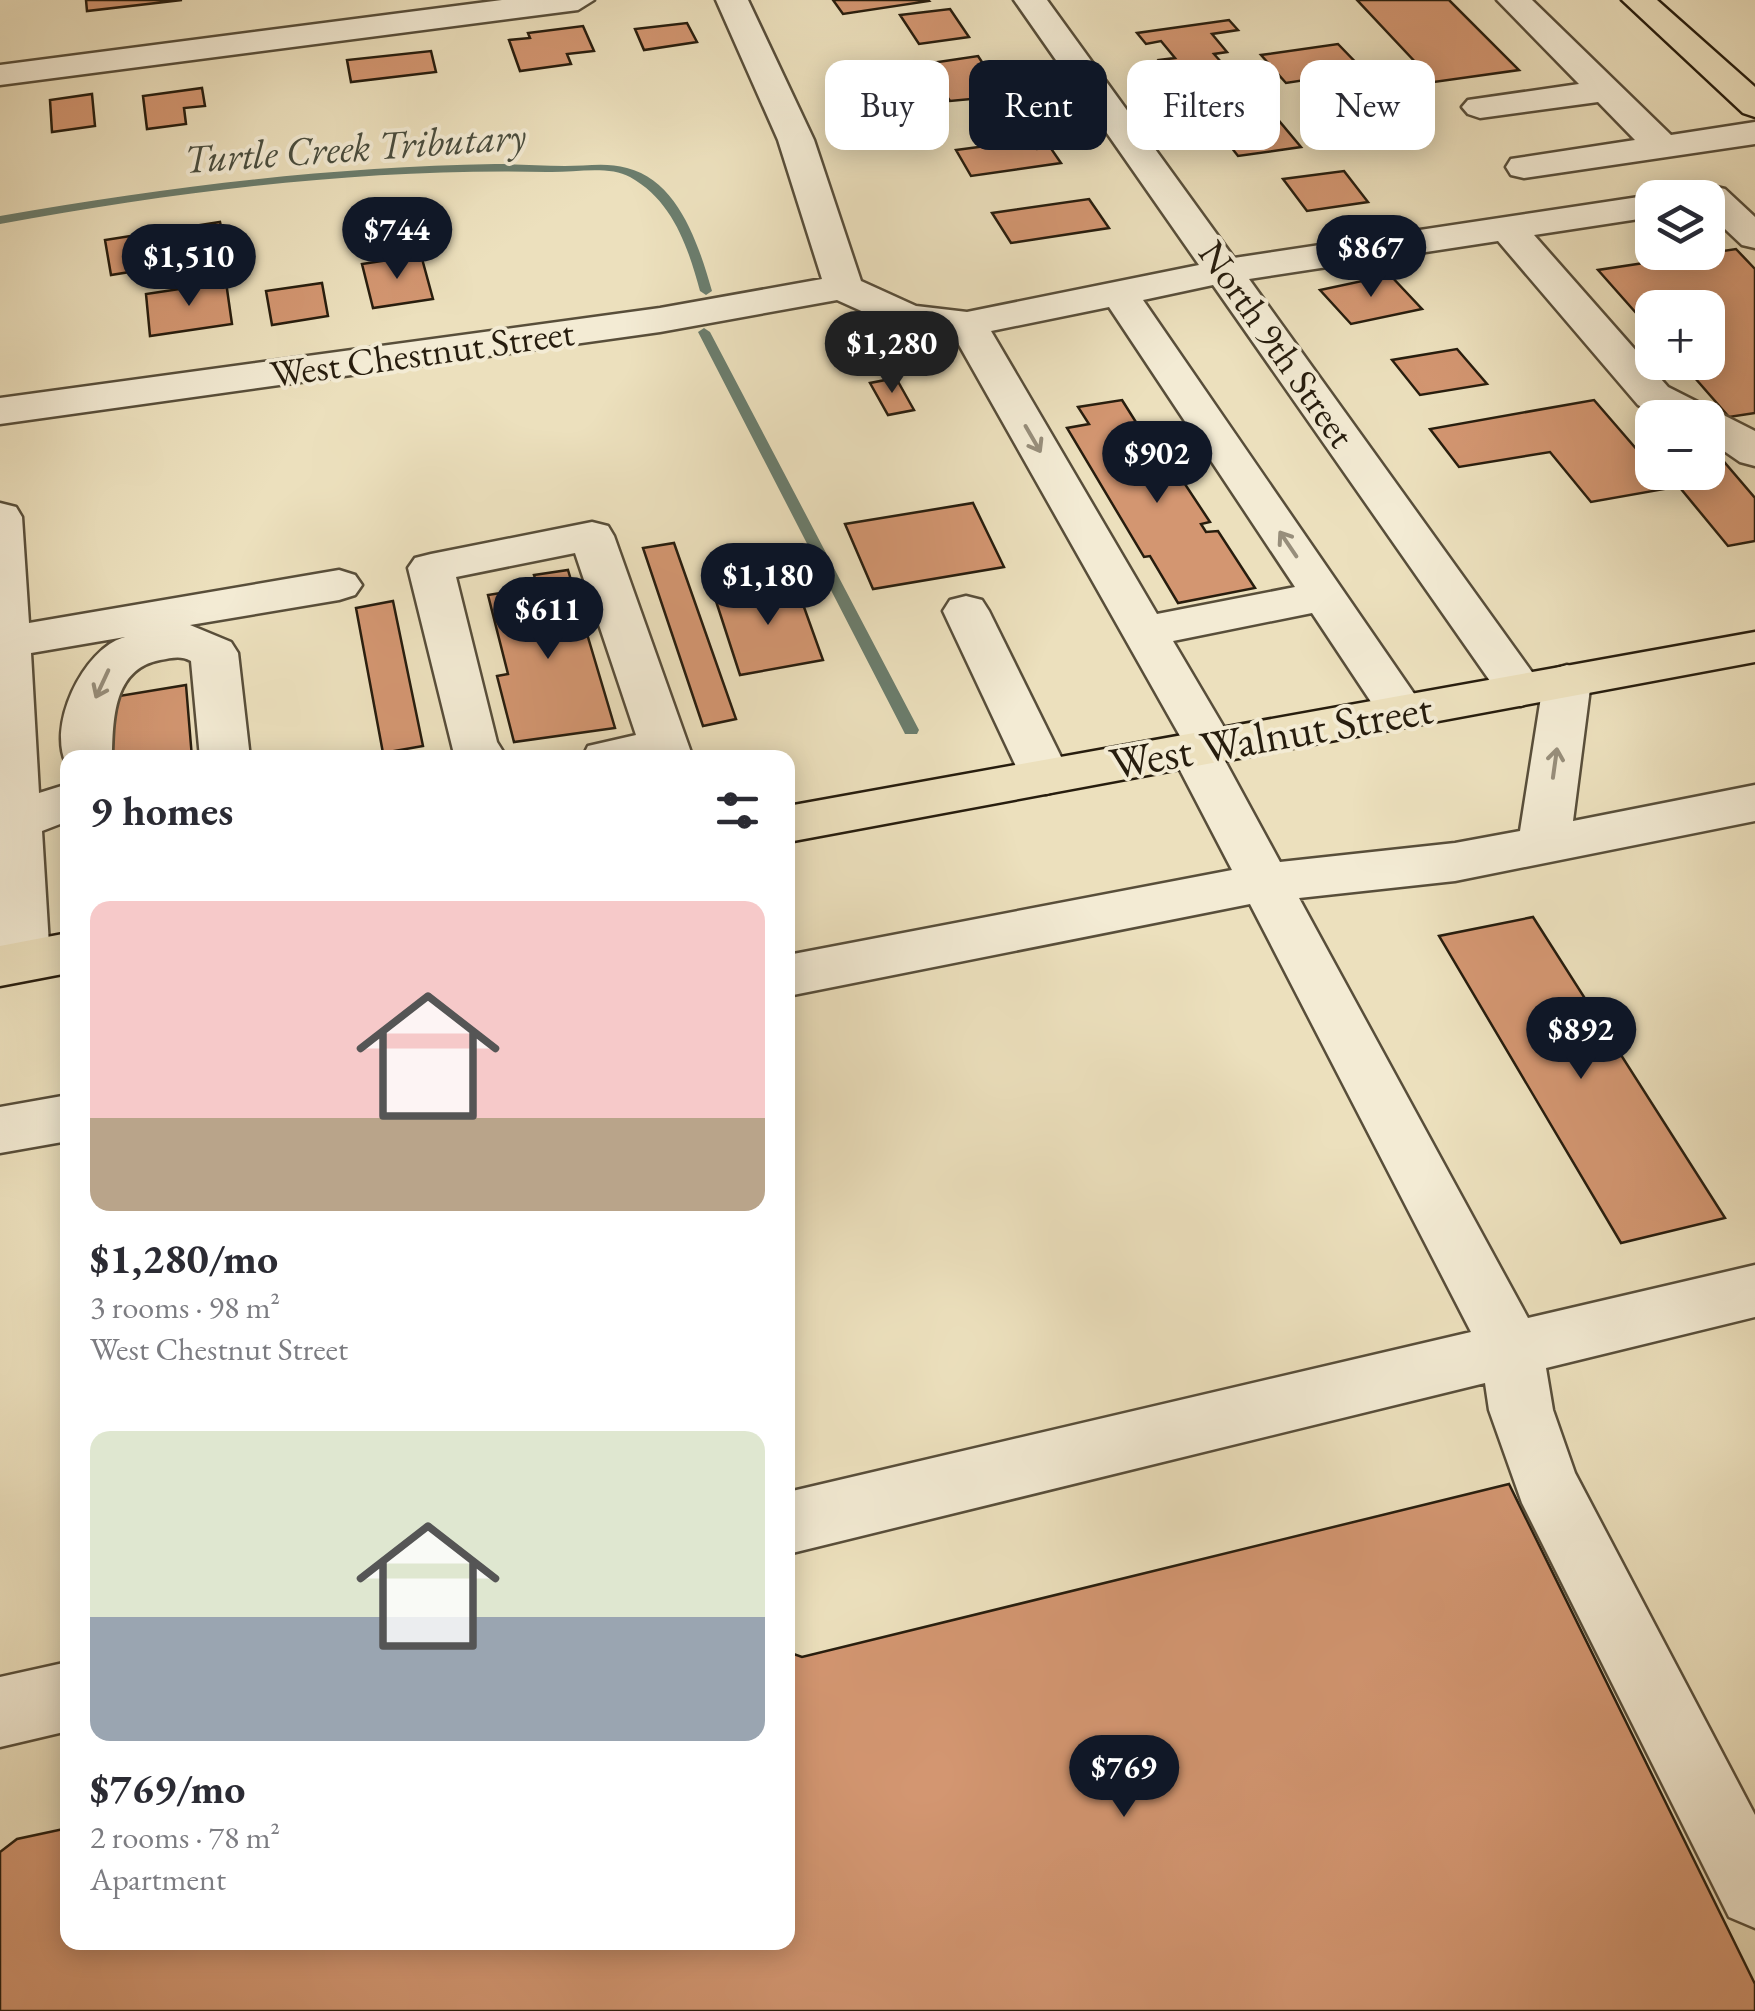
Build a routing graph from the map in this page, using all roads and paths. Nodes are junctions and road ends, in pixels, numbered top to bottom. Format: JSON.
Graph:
{"nodes":[{"id":1,"x":578,"y":0,"type":"edge"},
{"id":2,"x":732,"y":0,"type":"edge"},
{"id":3,"x":1030,"y":0,"type":"edge"},
{"id":4,"x":1512,"y":0,"type":"edge"},
{"id":5,"x":1638,"y":0,"type":"edge"},
{"id":6,"x":0,"y":76,"type":"edge"},
{"id":7,"x":1606,"y":91,"type":"junction"},
{"id":8,"x":1749,"y":95,"type":"edge"},
{"id":9,"x":1480,"y":107,"type":"dead end"},
{"id":10,"x":1755,"y":133,"type":"edge"},
{"id":11,"x":1663,"y":146,"type":"junction"},
{"id":12,"x":1524,"y":167,"type":"dead end"},
{"id":13,"x":1755,"y":191,"type":"edge"},
{"id":14,"x":1725,"y":196,"type":"edge"},
{"id":15,"x":1635,"y":209,"type":"edge"},
{"id":16,"x":1725,"y":211,"type":"edge"},
{"id":17,"x":1507,"y":228,"type":"junction"},
{"id":18,"x":1755,"y":237,"type":"edge"},
{"id":19,"x":1226,"y":271,"type":"junction"},
{"id":20,"x":843,"y":287,"type":"junction"},
{"id":21,"x":1118,"y":293,"type":"junction"},
{"id":22,"x":966,"y":324,"type":"junction"},
{"id":23,"x":1661,"y":400,"type":"edge"},
{"id":24,"x":0,"y":411,"type":"edge"},
{"id":25,"x":1725,"y":432,"type":"edge"},
{"id":26,"x":1755,"y":453,"type":"edge"},
{"id":27,"x":0,"y":517,"type":"edge"},
{"id":28,"x":0,"y":528,"type":"edge"},
{"id":29,"x":340,"y":585,"type":"dead end"},
{"id":30,"x":1323,"y":596,"type":"junction"},
{"id":31,"x":966,"y":611,"type":"dead end"},
{"id":32,"x":1144,"y":632,"type":"junction"},
{"id":33,"x":6,"y":642,"type":"junction"},
{"id":34,"x":1755,"y":647,"type":"edge"},
{"id":35,"x":1688,"y":659,"type":"junction"},
{"id":36,"x":1755,"y":662,"type":"edge"},
{"id":37,"x":1544,"y":685,"type":"junction"},
{"id":38,"x":1402,"y":712,"type":"junction"},
{"id":39,"x":1202,"y":748,"type":"junction"},
{"id":40,"x":87,"y":750,"type":"edge"},
{"id":41,"x":224,"y":750,"type":"edge"},
{"id":42,"x":476,"y":750,"type":"edge"},
{"id":43,"x":665,"y":750,"type":"edge"},
{"id":44,"x":1046,"y":776,"type":"junction"},
{"id":45,"x":1755,"y":804,"type":"edge"},
{"id":46,"x":60,"y":805,"type":"edge"},
{"id":47,"x":795,"y":823,"type":"edge"},
{"id":48,"x":8,"y":825,"type":"edge"},
{"id":49,"x":1544,"y":844,"type":"junction"},
{"id":50,"x":1267,"y":882,"type":"junction"},
{"id":51,"x":30,"y":960,"type":"edge"},
{"id":52,"x":795,"y":975,"type":"edge"},
{"id":53,"x":60,"y":1119,"type":"edge"},
{"id":54,"x":0,"y":1130,"type":"edge"},
{"id":55,"x":1755,"y":1291,"type":"edge"},
{"id":56,"x":1512,"y":1350,"type":"junction"},
{"id":57,"x":795,"y":1521,"type":"edge"},
{"id":58,"x":60,"y":1698,"type":"edge"},
{"id":59,"x":0,"y":1712,"type":"edge"},
{"id":60,"x":1755,"y":1891,"type":"edge"}],
"edges":[{"from":1,"to":6,"type":"street"},
{"from":2,"to":20,"type":"street"},
{"from":3,"to":19,"type":"street","name":"North 9th Street"},
{"from":4,"to":7,"type":"street"},
{"from":5,"to":8,"type":"main road"},
{"from":7,"to":9,"type":"street"},
{"from":7,"to":11,"type":"street"},
{"from":10,"to":11,"type":"street"},
{"from":11,"to":12,"type":"street"},
{"from":13,"to":14,"type":"street"},
{"from":15,"to":17,"type":"street"},
{"from":16,"to":18,"type":"street"},
{"from":17,"to":19,"type":"street"},
{"from":17,"to":23,"type":"street"},
{"from":19,"to":21,"type":"street"},
{"from":19,"to":37,"type":"street","name":"North 9th Street"},
{"from":20,"to":22,"type":"street"},
{"from":20,"to":24,"type":"street","name":"West Chestnut Street"},
{"from":21,"to":22,"type":"street"},
{"from":30,"to":21,"type":"street","one_way":true},
{"from":22,"to":32,"type":"street","one_way":true},
{"from":25,"to":26,"type":"street"},
{"from":27,"to":28,"type":"street"},
{"from":28,"to":33,"type":"street"},
{"from":29,"to":33,"type":"street"},
{"from":30,"to":32,"type":"street"},
{"from":30,"to":38,"type":"street"},
{"from":31,"to":44,"type":"street"},
{"from":32,"to":39,"type":"street"},
{"from":33,"to":48,"type":"street"},
{"from":34,"to":35,"type":"main road","name":"West Walnut Street"},
{"from":35,"to":36,"type":"main road"},
{"from":35,"to":37,"type":"main road","name":"West Walnut Street"},
{"from":37,"to":38,"type":"main road","name":"West Walnut Street"},
{"from":49,"to":37,"type":"street","one_way":true},
{"from":38,"to":39,"type":"main road","name":"West Walnut Street"},
{"from":39,"to":44,"type":"main road","name":"West Walnut Street"},
{"from":39,"to":50,"type":"street"},
{"from":41,"to":40,"type":"street","one_way":true},
{"from":42,"to":43,"type":"street"},
{"from":44,"to":47,"type":"main road","name":"West Walnut Street"},
{"from":45,"to":49,"type":"street"},
{"from":46,"to":48,"type":"street"},
{"from":48,"to":51,"type":"street"},
{"from":49,"to":50,"type":"street"},
{"from":50,"to":52,"type":"street"},
{"from":50,"to":56,"type":"street"},
{"from":53,"to":54,"type":"street"},
{"from":55,"to":56,"type":"street"},
{"from":56,"to":57,"type":"street"},
{"from":56,"to":60,"type":"street"},
{"from":58,"to":59,"type":"street"}]}
